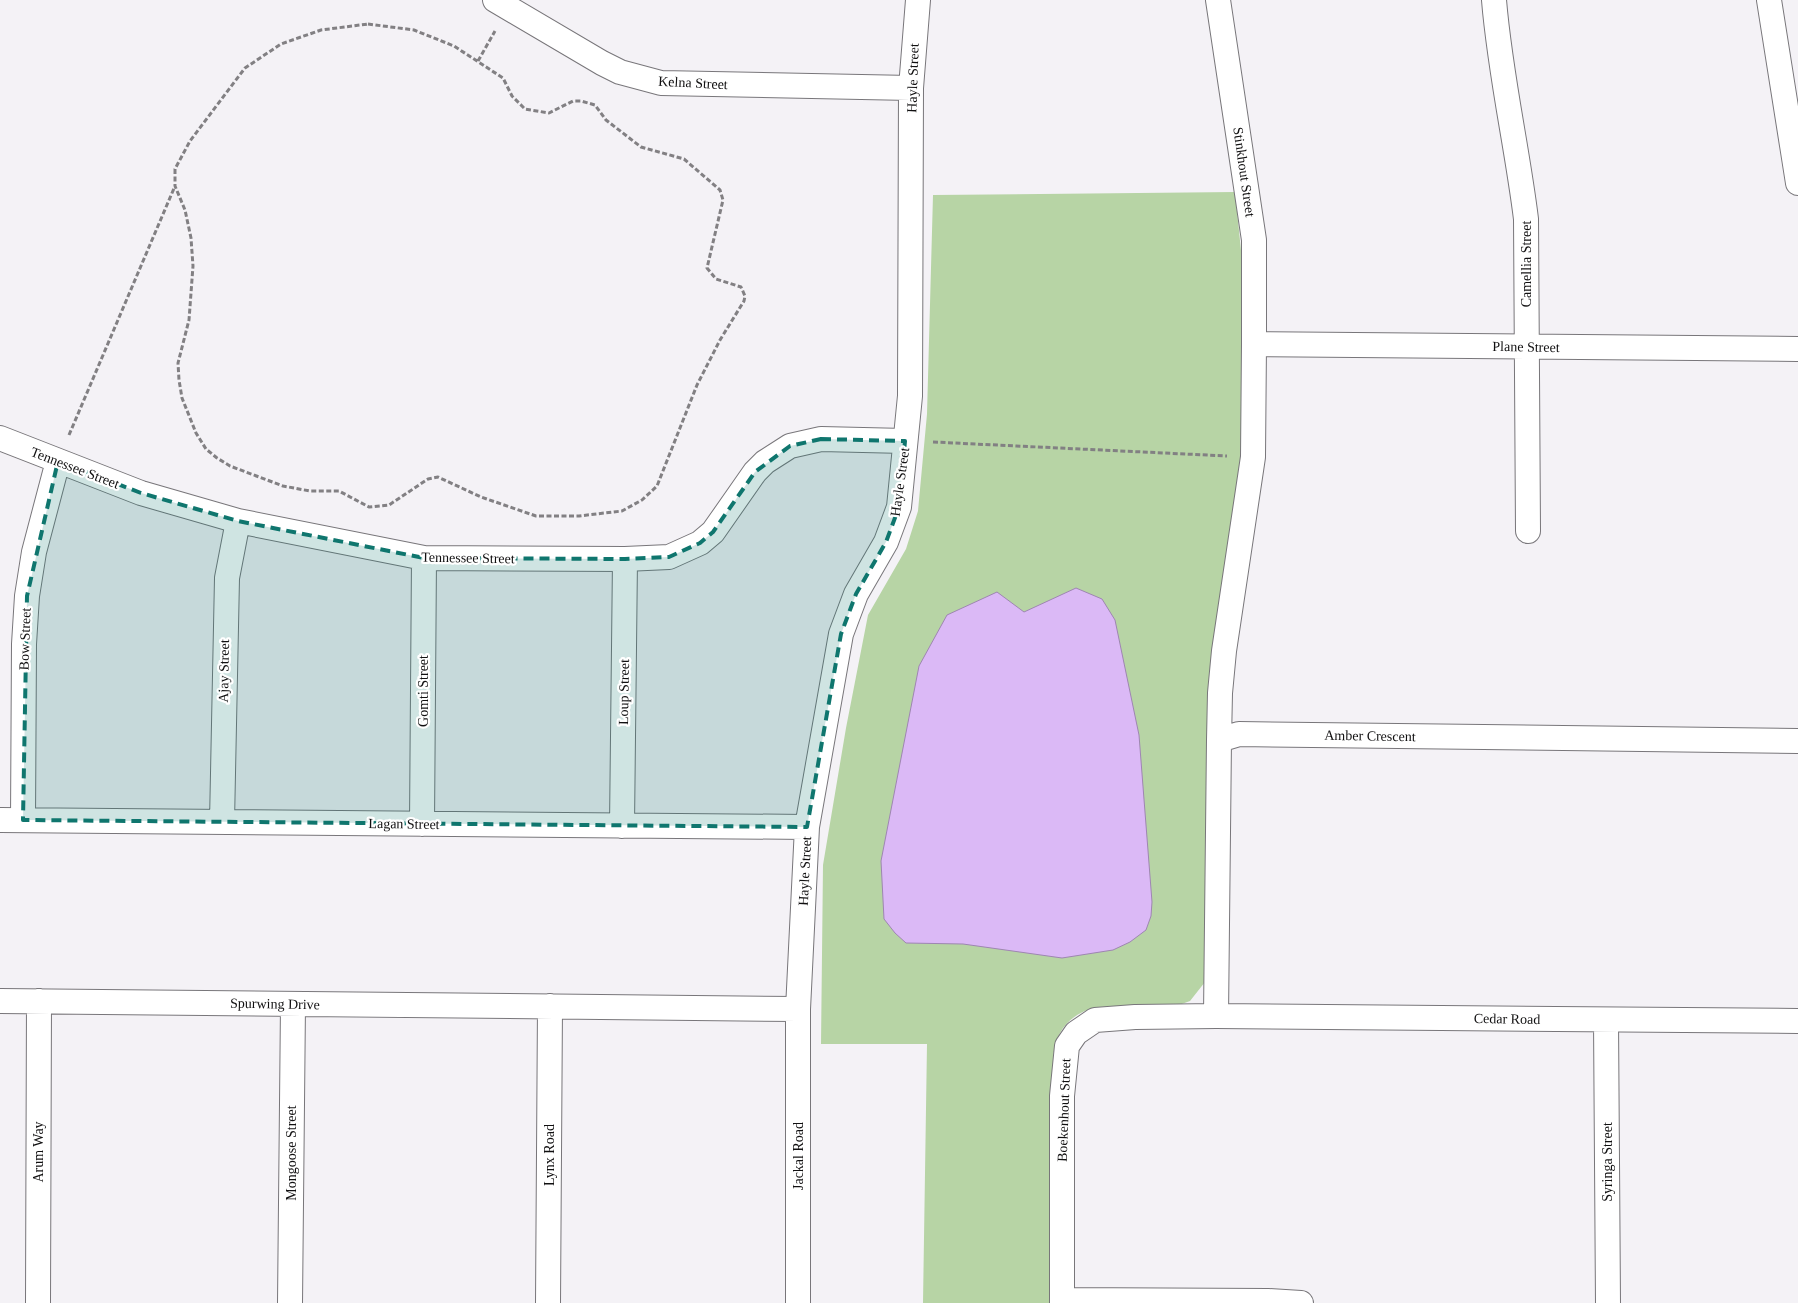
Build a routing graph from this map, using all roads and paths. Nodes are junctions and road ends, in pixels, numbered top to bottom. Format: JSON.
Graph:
{"nodes":[{"id":1,"x":918,"y":0,"type":"edge"},
{"id":2,"x":1218,"y":0,"type":"edge"},
{"id":3,"x":1494,"y":0,"type":"edge"},
{"id":4,"x":1770,"y":0,"type":"edge"},
{"id":5,"x":504,"y":3,"type":"edge"},
{"id":6,"x":478,"y":61,"type":"junction"},
{"id":7,"x":911,"y":88,"type":"junction"},
{"id":8,"x":1798,"y":184,"type":"edge"},
{"id":9,"x":176,"y":186,"type":"junction"},
{"id":10,"x":1254,"y":344,"type":"junction"},
{"id":11,"x":1526,"y":347,"type":"junction"},
{"id":12,"x":1798,"y":349,"type":"edge"},
{"id":13,"x":0,"y":438,"type":"edge"},
{"id":14,"x":905,"y":441,"type":"junction"},
{"id":15,"x":1253,"y":457,"type":"junction"},
{"id":16,"x":58,"y":461,"type":"junction"},
{"id":17,"x":238,"y":521,"type":"junction"},
{"id":18,"x":1528,"y":531,"type":"dead end"},
{"id":19,"x":424,"y":558,"type":"junction"},
{"id":20,"x":625,"y":559,"type":"junction"},
{"id":21,"x":1219,"y":740,"type":"junction"},
{"id":22,"x":1798,"y":741,"type":"edge"},
{"id":23,"x":11,"y":820,"type":"edge"},
{"id":24,"x":222,"y":822,"type":"junction"},
{"id":25,"x":422,"y":824,"type":"junction"},
{"id":26,"x":622,"y":826,"type":"junction"},
{"id":27,"x":807,"y":827,"type":"junction"},
{"id":28,"x":0,"y":1001,"type":"edge"},
{"id":29,"x":39,"y":1001,"type":"junction"},
{"id":30,"x":293,"y":1004,"type":"junction"},
{"id":31,"x":550,"y":1006,"type":"junction"},
{"id":32,"x":798,"y":1009,"type":"junction"},
{"id":33,"x":1216,"y":1016,"type":"junction"},
{"id":34,"x":1606,"y":1020,"type":"junction"},
{"id":35,"x":1798,"y":1021,"type":"edge"},
{"id":36,"x":1062,"y":1302,"type":"edge"},
{"id":37,"x":38,"y":1303,"type":"edge"},
{"id":38,"x":290,"y":1303,"type":"edge"},
{"id":39,"x":548,"y":1303,"type":"edge"},
{"id":40,"x":798,"y":1303,"type":"edge"},
{"id":41,"x":1301,"y":1303,"type":"edge"},
{"id":42,"x":1608,"y":1303,"type":"edge"}],
"edges":[{"from":1,"to":7,"type":"street","name":"Hayle Street"},
{"from":2,"to":10,"type":"street","name":"Stinkhout Street"},
{"from":3,"to":11,"type":"street","name":"Camellia Street"},
{"from":4,"to":8,"type":"street"},
{"from":5,"to":6,"type":"path"},
{"from":5,"to":7,"type":"street","name":"Kelna Street"},
{"from":6,"to":9,"type":"path"},
{"from":6,"to":9,"type":"path"},
{"from":7,"to":14,"type":"street","name":"Hayle Street"},
{"from":9,"to":16,"type":"path"},
{"from":10,"to":11,"type":"street","name":"Plane Street"},
{"from":10,"to":15,"type":"street","name":"Stinkhout Street"},
{"from":11,"to":12,"type":"street","name":"Plane Street"},
{"from":11,"to":18,"type":"street","name":"Camellia Street"},
{"from":13,"to":16,"type":"street","name":"Tennessee Street"},
{"from":14,"to":15,"type":"path"},
{"from":14,"to":20,"type":"street","name":"Tennessee Street"},
{"from":14,"to":27,"type":"street","name":"Hayle Street"},
{"from":15,"to":21,"type":"street","name":"Stinkhout Street"},
{"from":16,"to":17,"type":"street","name":"Tennessee Street"},
{"from":16,"to":23,"type":"street","name":"Bow Street"},
{"from":17,"to":19,"type":"street","name":"Tennessee Street"},
{"from":17,"to":24,"type":"street","name":"Ajay Street"},
{"from":19,"to":20,"type":"street","name":"Tennessee Street"},
{"from":19,"to":25,"type":"street","name":"Gomti Street"},
{"from":20,"to":26,"type":"street","name":"Loup Street"},
{"from":21,"to":22,"type":"street","name":"Amber Crescent"},
{"from":21,"to":33,"type":"street"},
{"from":23,"to":24,"type":"street","name":"Lagan Street"},
{"from":24,"to":25,"type":"street","name":"Lagan Street"},
{"from":25,"to":26,"type":"street","name":"Lagan Street"},
{"from":26,"to":27,"type":"street","name":"Lagan Street"},
{"from":27,"to":32,"type":"street","name":"Hayle Street"},
{"from":28,"to":29,"type":"street","name":"Spurwing Drive"},
{"from":29,"to":30,"type":"street","name":"Spurwing Drive"},
{"from":29,"to":37,"type":"street","name":"Arum Way"},
{"from":30,"to":31,"type":"street","name":"Spurwing Drive"},
{"from":30,"to":38,"type":"street","name":"Mongoose Street"},
{"from":31,"to":32,"type":"street","name":"Spurwing Drive"},
{"from":31,"to":39,"type":"street","name":"Lynx Road"},
{"from":32,"to":40,"type":"street","name":"Jackal Road"},
{"from":33,"to":34,"type":"street","name":"Cedar Road"},
{"from":33,"to":36,"type":"street","name":"Boekenhout Street"},
{"from":34,"to":35,"type":"street","name":"Cedar Road"},
{"from":34,"to":42,"type":"street","name":"Syringa Street"},
{"from":36,"to":41,"type":"street"}]}
